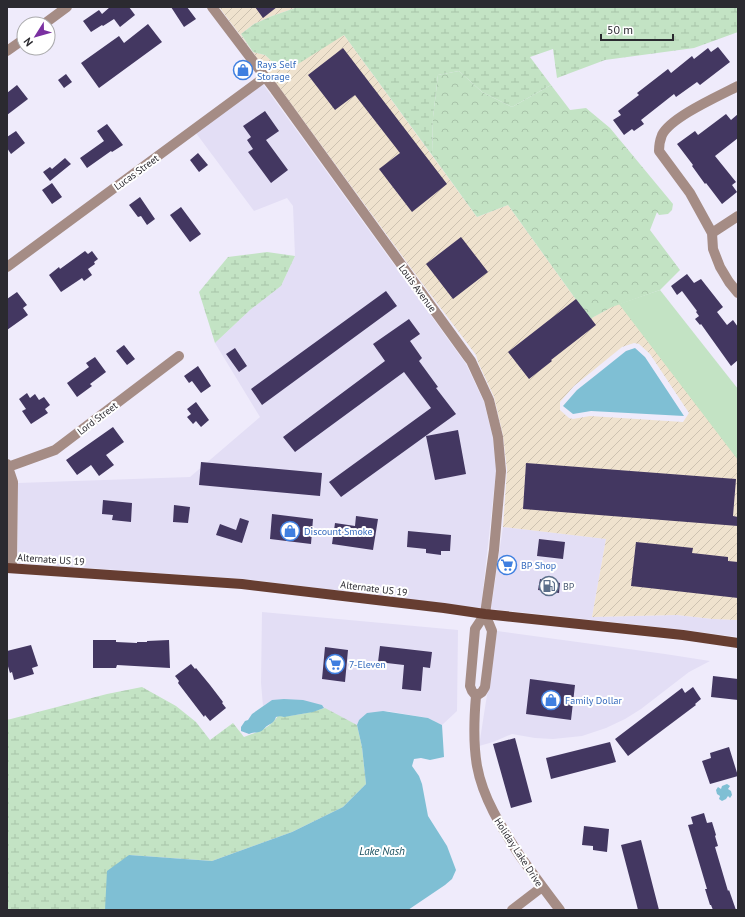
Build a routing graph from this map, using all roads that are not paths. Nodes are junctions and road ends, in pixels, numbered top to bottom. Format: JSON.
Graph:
{"nodes":[{"id":1,"x":67,"y":7,"type":"edge"},
{"id":2,"x":212,"y":7,"type":"edge"},
{"id":3,"x":55,"y":16,"type":"edge"},
{"id":4,"x":16,"y":45,"type":"edge"},
{"id":5,"x":7,"y":51,"type":"edge"},
{"id":6,"x":265,"y":77,"type":"junction"},
{"id":7,"x":738,"y":86,"type":"edge"},
{"id":8,"x":738,"y":216,"type":"edge"},
{"id":9,"x":712,"y":233,"type":"junction"},
{"id":10,"x":7,"y":267,"type":"edge"},
{"id":11,"x":738,"y":293,"type":"edge"},
{"id":12,"x":179,"y":356,"type":"dead end"},
{"id":13,"x":8,"y":466,"type":"edge"},
{"id":14,"x":10,"y":568,"type":"edge"},
{"id":15,"x":485,"y":614,"type":"junction"},
{"id":16,"x":738,"y":643,"type":"edge"},
{"id":17,"x":476,"y":696,"type":"junction"},
{"id":18,"x":542,"y":887,"type":"junction"},
{"id":19,"x":512,"y":910,"type":"edge"},
{"id":20,"x":560,"y":910,"type":"edge"}],
"edges":[{"from":1,"to":3,"type":"street"},
{"from":2,"to":6,"type":"street","name":"Louis Avenue"},
{"from":4,"to":5,"type":"street"},
{"from":6,"to":10,"type":"street","name":"Lucas Street"},
{"from":6,"to":15,"type":"street","name":"Louis Avenue"},
{"from":7,"to":9,"type":"street"},
{"from":8,"to":9,"type":"street"},
{"from":9,"to":11,"type":"street"},
{"from":12,"to":13,"type":"street","name":"Lord Street"},
{"from":13,"to":14,"type":"street"},
{"from":14,"to":15,"type":"main road","name":"Alternate US 19"},
{"from":15,"to":16,"type":"main road","name":"Alternate US 19"},
{"from":15,"to":17,"type":"street","name":"Holiday Lake Drive"},
{"from":15,"to":17,"type":"street","name":"Holiday Lake Drive"},
{"from":17,"to":18,"type":"street","name":"Holiday Lake Drive"},
{"from":18,"to":19,"type":"street"},
{"from":18,"to":20,"type":"street","name":"Holiday Lake Drive"}]}
